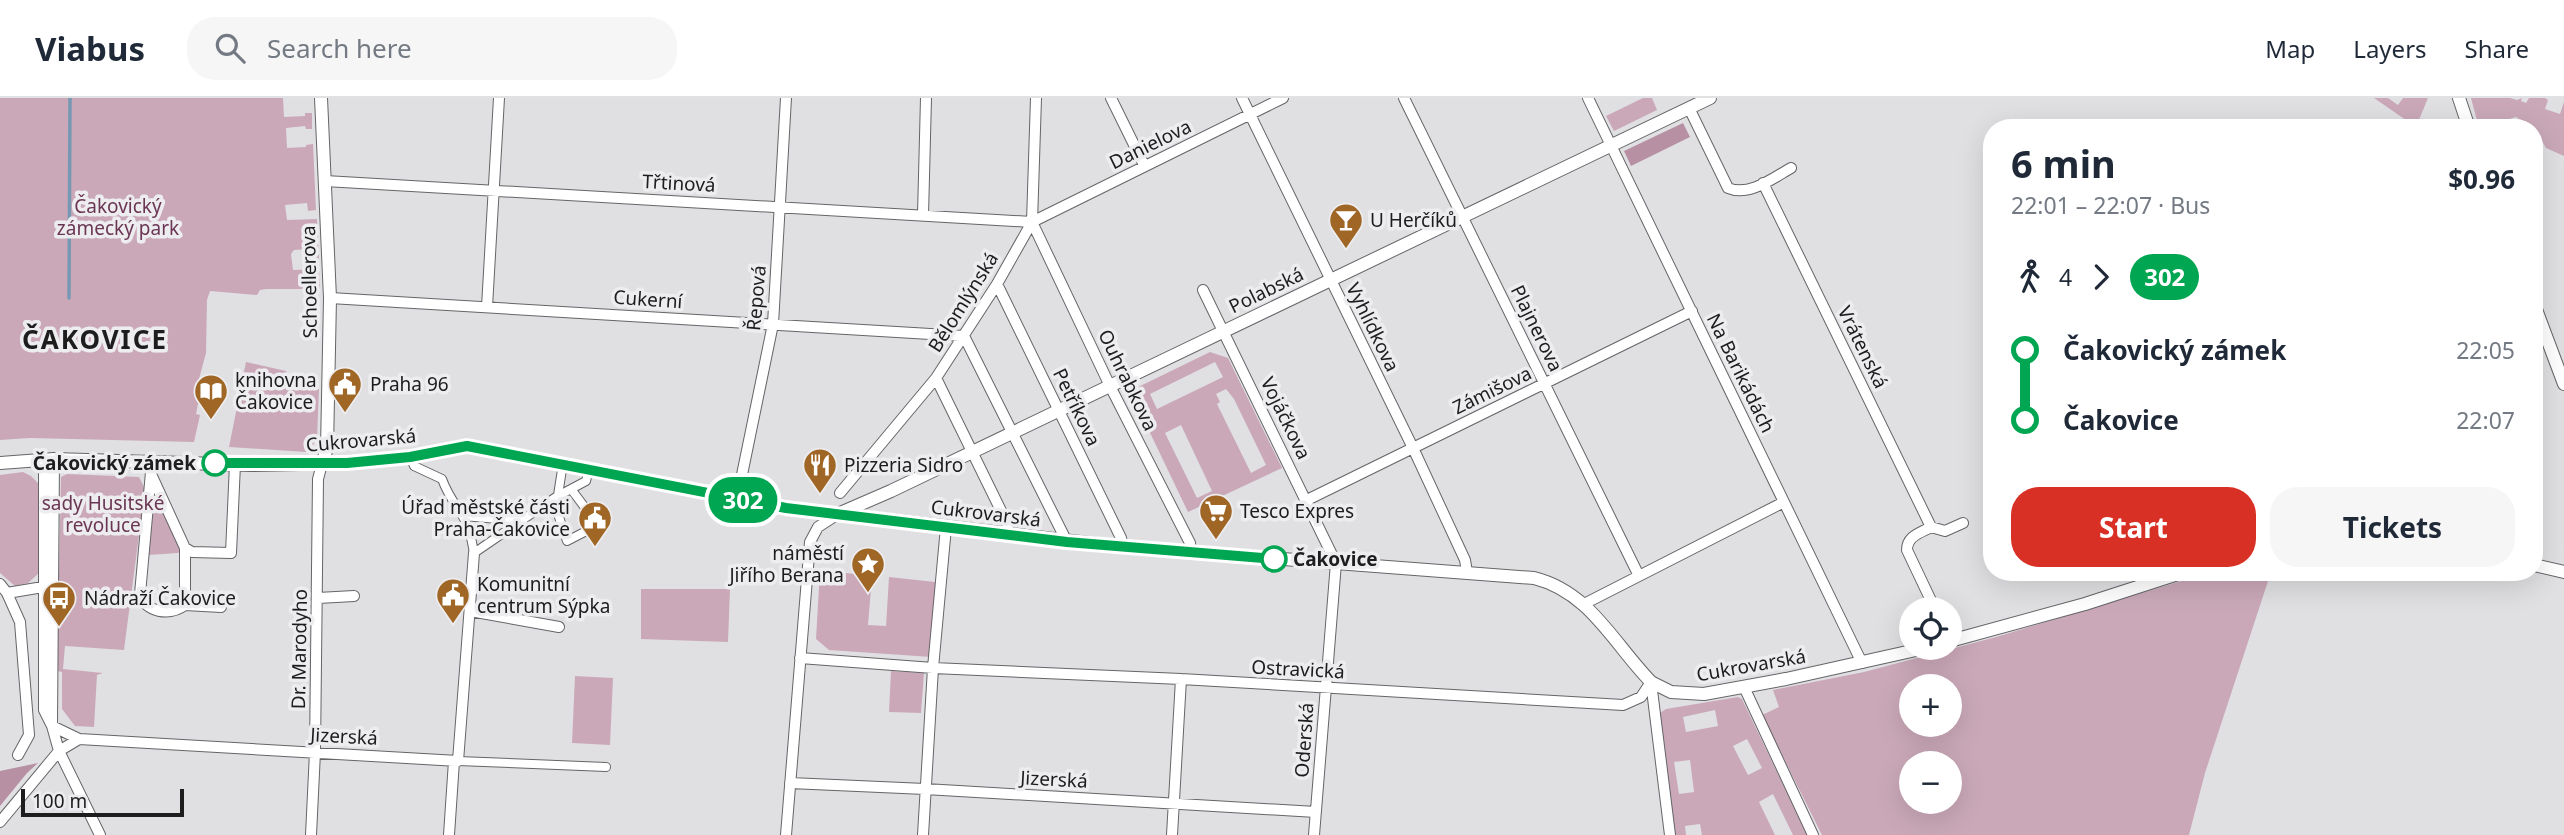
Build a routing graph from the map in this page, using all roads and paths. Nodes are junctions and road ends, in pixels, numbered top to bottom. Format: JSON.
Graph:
{"nodes":[{"id":1,"x":321,"y":98,"type":"edge"},
{"id":2,"x":499,"y":98,"type":"edge"},
{"id":3,"x":786,"y":98,"type":"edge"},
{"id":4,"x":926,"y":98,"type":"edge"},
{"id":5,"x":1036,"y":98,"type":"edge"},
{"id":6,"x":1111,"y":98,"type":"edge"},
{"id":7,"x":1242,"y":98,"type":"edge"},
{"id":8,"x":1283,"y":98,"type":"edge"},
{"id":9,"x":1404,"y":98,"type":"edge"},
{"id":10,"x":1588,"y":98,"type":"edge"},
{"id":11,"x":1710,"y":98,"type":"edge"},
{"id":12,"x":2459,"y":98,"type":"edge"},
{"id":13,"x":1689,"y":108,"type":"junction"},
{"id":14,"x":1250,"y":114,"type":"junction"},
{"id":15,"x":2466,"y":119,"type":"edge"},
{"id":16,"x":1611,"y":146,"type":"junction"},
{"id":17,"x":1144,"y":165,"type":"junction"},
{"id":18,"x":1791,"y":168,"type":"dead end"},
{"id":19,"x":325,"y":181,"type":"junction"},
{"id":20,"x":1763,"y":183,"type":"junction"},
{"id":21,"x":493,"y":190,"type":"junction"},
{"id":22,"x":781,"y":205,"type":"junction"},
{"id":23,"x":922,"y":215,"type":"junction"},
{"id":24,"x":1462,"y":217,"type":"junction"},
{"id":25,"x":1032,"y":222,"type":"junction"},
{"id":26,"x":1330,"y":280,"type":"junction"},
{"id":27,"x":996,"y":284,"type":"junction"},
{"id":28,"x":1203,"y":290,"type":"dead end"},
{"id":29,"x":330,"y":298,"type":"junction"},
{"id":30,"x":486,"y":307,"type":"junction"},
{"id":31,"x":1692,"y":311,"type":"junction"},
{"id":32,"x":773,"y":324,"type":"junction"},
{"id":33,"x":2543,"y":328,"type":"edge"},
{"id":34,"x":1224,"y":331,"type":"junction"},
{"id":35,"x":964,"y":336,"type":"junction"},
{"id":36,"x":936,"y":378,"type":"junction"},
{"id":37,"x":1545,"y":384,"type":"junction"},
{"id":38,"x":2564,"y":384,"type":"edge"},
{"id":39,"x":1110,"y":386,"type":"junction"},
{"id":40,"x":1059,"y":410,"type":"junction"},
{"id":41,"x":1012,"y":433,"type":"junction"},
{"id":42,"x":1413,"y":448,"type":"junction"},
{"id":43,"x":971,"y":452,"type":"junction"},
{"id":44,"x":410,"y":457,"type":"junction"},
{"id":45,"x":49,"y":459,"type":"junction"},
{"id":46,"x":0,"y":463,"type":"edge"},
{"id":47,"x":563,"y":463,"type":"junction"},
{"id":48,"x":235,"y":464,"type":"junction"},
{"id":49,"x":322,"y":464,"type":"junction"},
{"id":50,"x":151,"y":468,"type":"junction"},
{"id":51,"x":589,"y":469,"type":"junction"},
{"id":52,"x":571,"y":489,"type":"junction"},
{"id":53,"x":840,"y":494,"type":"dead end"},
{"id":54,"x":556,"y":497,"type":"junction"},
{"id":55,"x":737,"y":499,"type":"junction"},
{"id":56,"x":1307,"y":500,"type":"junction"},
{"id":57,"x":1784,"y":502,"type":"junction"},
{"id":58,"x":838,"y":514,"type":"junction"},
{"id":59,"x":463,"y":516,"type":"junction"},
{"id":60,"x":523,"y":521,"type":"junction"},
{"id":61,"x":1963,"y":523,"type":"dead end"},
{"id":62,"x":946,"y":527,"type":"junction"},
{"id":63,"x":1931,"y":527,"type":"junction"},
{"id":64,"x":1009,"y":535,"type":"junction"},
{"id":65,"x":1067,"y":542,"type":"junction"},
{"id":66,"x":1123,"y":547,"type":"junction"},
{"id":67,"x":185,"y":548,"type":"junction"},
{"id":68,"x":474,"y":553,"type":"junction"},
{"id":69,"x":1191,"y":553,"type":"junction"},
{"id":70,"x":1336,"y":563,"type":"junction"},
{"id":71,"x":2543,"y":567,"type":"edge"},
{"id":72,"x":1467,"y":572,"type":"junction"},
{"id":73,"x":2564,"y":572,"type":"edge"},
{"id":74,"x":1637,"y":575,"type":"junction"},
{"id":75,"x":2156,"y":581,"type":"edge"},
{"id":76,"x":50,"y":587,"type":"junction"},
{"id":77,"x":4,"y":589,"type":"edge"},
{"id":78,"x":354,"y":596,"type":"dead end"},
{"id":79,"x":1929,"y":597,"type":"edge"},
{"id":80,"x":318,"y":598,"type":"junction"},
{"id":81,"x":1584,"y":604,"type":"junction"},
{"id":82,"x":186,"y":605,"type":"junction"},
{"id":83,"x":221,"y":607,"type":"dead end"},
{"id":84,"x":470,"y":611,"type":"junction"},
{"id":85,"x":559,"y":627,"type":"dead end"},
{"id":86,"x":1962,"y":637,"type":"edge"},
{"id":87,"x":1899,"y":654,"type":"edge"},
{"id":88,"x":800,"y":658,"type":"junction"},
{"id":89,"x":1862,"y":663,"type":"junction"},
{"id":90,"x":933,"y":668,"type":"junction"},
{"id":91,"x":1181,"y":679,"type":"junction"},
{"id":92,"x":1651,"y":682,"type":"junction"},
{"id":93,"x":1744,"y":687,"type":"junction"},
{"id":94,"x":1325,"y":688,"type":"junction"},
{"id":95,"x":52,"y":726,"type":"junction"},
{"id":96,"x":79,"y":739,"type":"junction"},
{"id":97,"x":59,"y":751,"type":"junction"},
{"id":98,"x":315,"y":752,"type":"junction"},
{"id":99,"x":18,"y":755,"type":"dead end"},
{"id":100,"x":456,"y":761,"type":"junction"},
{"id":101,"x":606,"y":767,"type":"dead end"},
{"id":102,"x":790,"y":783,"type":"junction"},
{"id":103,"x":925,"y":789,"type":"junction"},
{"id":104,"x":1174,"y":803,"type":"junction"},
{"id":105,"x":1316,"y":812,"type":"junction"},
{"id":106,"x":0,"y":822,"type":"edge"},
{"id":107,"x":100,"y":835,"type":"edge"},
{"id":108,"x":311,"y":835,"type":"edge"},
{"id":109,"x":449,"y":835,"type":"edge"},
{"id":110,"x":786,"y":835,"type":"edge"},
{"id":111,"x":923,"y":835,"type":"edge"},
{"id":112,"x":1172,"y":835,"type":"edge"},
{"id":113,"x":1314,"y":835,"type":"edge"},
{"id":114,"x":1670,"y":835,"type":"edge"},
{"id":115,"x":1813,"y":835,"type":"edge"}],
"edges":[{"from":1,"to":19,"type":"street","name":"Schoellerova"},
{"from":2,"to":21,"type":"street"},
{"from":3,"to":22,"type":"street","name":"Řepová"},
{"from":4,"to":23,"type":"street"},
{"from":5,"to":25,"type":"street","name":"Bělomlýnská"},
{"from":6,"to":17,"type":"street"},
{"from":7,"to":14,"type":"street","name":"Vyhlídkova"},
{"from":8,"to":14,"type":"street","name":"Danielova"},
{"from":9,"to":24,"type":"street","name":"Plajnerova"},
{"from":10,"to":16,"type":"street","name":"Na Barikádách"},
{"from":11,"to":13,"type":"street","name":"Polabská"},
{"from":12,"to":15,"type":"street"},
{"from":13,"to":16,"type":"street","name":"Polabská"},
{"from":13,"to":20,"type":"street"},
{"from":14,"to":17,"type":"street","name":"Danielova"},
{"from":14,"to":26,"type":"street","name":"Vyhlídkova"},
{"from":16,"to":24,"type":"street","name":"Polabská"},
{"from":16,"to":31,"type":"street","name":"Na Barikádách"},
{"from":17,"to":25,"type":"street","name":"Danielova"},
{"from":18,"to":20,"type":"street"},
{"from":19,"to":21,"type":"street","name":"Třtinová"},
{"from":19,"to":29,"type":"street","name":"Schoellerova"},
{"from":20,"to":63,"type":"street","name":"Vrátenská"},
{"from":21,"to":22,"type":"street","name":"Třtinová"},
{"from":21,"to":30,"type":"street"},
{"from":22,"to":23,"type":"street","name":"Třtinová"},
{"from":22,"to":32,"type":"street","name":"Řepová"},
{"from":23,"to":25,"type":"street","name":"Třtinová"},
{"from":24,"to":26,"type":"street","name":"Polabská"},
{"from":24,"to":37,"type":"street","name":"Plajnerova"},
{"from":25,"to":27,"type":"street","name":"Bělomlýnská"},
{"from":25,"to":39,"type":"street","name":"Ouhrabkova"},
{"from":26,"to":34,"type":"street","name":"Polabská"},
{"from":26,"to":42,"type":"street","name":"Vyhlídkova"},
{"from":27,"to":35,"type":"street","name":"Bělomlýnská"},
{"from":27,"to":40,"type":"street","name":"Petříkova"},
{"from":28,"to":34,"type":"street","name":"Vojáčkova"},
{"from":29,"to":30,"type":"street","name":"Cukerní"},
{"from":29,"to":49,"type":"street","name":"Schoellerova"},
{"from":30,"to":32,"type":"street","name":"Cukerní"},
{"from":31,"to":37,"type":"street","name":"Zámišova"},
{"from":31,"to":57,"type":"street","name":"Na Barikádách"},
{"from":32,"to":35,"type":"street","name":"Cukerní"},
{"from":32,"to":55,"type":"street","name":"Řepová"},
{"from":33,"to":38,"type":"street"},
{"from":34,"to":39,"type":"street","name":"Polabská"},
{"from":34,"to":56,"type":"street","name":"Vojáčkova"},
{"from":35,"to":36,"type":"street","name":"Bělomlýnská"},
{"from":35,"to":41,"type":"street"},
{"from":36,"to":43,"type":"street"},
{"from":36,"to":53,"type":"street","name":"Bělomlýnská"},
{"from":37,"to":42,"type":"street","name":"Zámišova"},
{"from":37,"to":74,"type":"street","name":"Plajnerova"},
{"from":39,"to":40,"type":"street","name":"Polabská"},
{"from":39,"to":69,"type":"street","name":"Ouhrabkova"},
{"from":40,"to":41,"type":"street","name":"Polabská"},
{"from":40,"to":66,"type":"street","name":"Petříkova"},
{"from":41,"to":43,"type":"street","name":"Polabská"},
{"from":41,"to":65,"type":"street"},
{"from":42,"to":56,"type":"street","name":"Zámišova"},
{"from":42,"to":72,"type":"street","name":"Vyhlídkova"},
{"from":43,"to":58,"type":"street","name":"Polabská"},
{"from":43,"to":64,"type":"street"},
{"from":44,"to":47,"type":"street","name":"Cukrovarská"},
{"from":44,"to":49,"type":"street","name":"Cukrovarská"},
{"from":44,"to":59,"type":"street"},
{"from":45,"to":46,"type":"street","name":"Cukrovarská"},
{"from":45,"to":50,"type":"street","name":"Cukrovarská"},
{"from":45,"to":76,"type":"street"},
{"from":47,"to":51,"type":"street","name":"Cukrovarská"},
{"from":47,"to":54,"type":"street"},
{"from":48,"to":49,"type":"street","name":"Cukrovarská"},
{"from":48,"to":50,"type":"street","name":"Cukrovarská"},
{"from":48,"to":67,"type":"street"},
{"from":49,"to":80,"type":"street","name":"Dr. Marodyho"},
{"from":50,"to":67,"type":"street"},
{"from":50,"to":82,"type":"street"},
{"from":51,"to":52,"type":"street"},
{"from":51,"to":55,"type":"street","name":"Cukrovarská"},
{"from":52,"to":54,"type":"street"},
{"from":52,"to":54,"type":"street"},
{"from":54,"to":60,"type":"street"},
{"from":55,"to":58,"type":"street","name":"Cukrovarská"},
{"from":56,"to":70,"type":"street","name":"Vojáčkova"},
{"from":57,"to":74,"type":"street"},
{"from":57,"to":89,"type":"street","name":"Na Barikádách"},
{"from":58,"to":62,"type":"street","name":"Cukrovarská"},
{"from":58,"to":88,"type":"street"},
{"from":59,"to":60,"type":"street"},
{"from":59,"to":68,"type":"street"},
{"from":60,"to":68,"type":"street"},
{"from":61,"to":63,"type":"street"},
{"from":62,"to":64,"type":"street","name":"Cukrovarská"},
{"from":62,"to":90,"type":"street"},
{"from":63,"to":79,"type":"street"},
{"from":64,"to":65,"type":"street","name":"Cukrovarská"},
{"from":65,"to":66,"type":"street","name":"Cukrovarská"},
{"from":66,"to":69,"type":"street","name":"Cukrovarská"},
{"from":67,"to":82,"type":"street"},
{"from":68,"to":84,"type":"street"},
{"from":69,"to":70,"type":"street","name":"Cukrovarská"},
{"from":70,"to":72,"type":"street","name":"Cukrovarská"},
{"from":70,"to":94,"type":"street","name":"Oderská"},
{"from":71,"to":73,"type":"street"},
{"from":72,"to":81,"type":"street","name":"Cukrovarská"},
{"from":74,"to":81,"type":"street"},
{"from":75,"to":86,"type":"street"},
{"from":76,"to":77,"type":"street"},
{"from":76,"to":95,"type":"street"},
{"from":77,"to":99,"type":"street"},
{"from":78,"to":80,"type":"street"},
{"from":80,"to":98,"type":"street","name":"Dr. Marodyho"},
{"from":81,"to":92,"type":"street","name":"Cukrovarská"},
{"from":82,"to":83,"type":"street"},
{"from":84,"to":85,"type":"street"},
{"from":84,"to":100,"type":"street"},
{"from":87,"to":89,"type":"street","name":"Cukrovarská"},
{"from":88,"to":90,"type":"street"},
{"from":88,"to":102,"type":"street"},
{"from":89,"to":93,"type":"street","name":"Cukrovarská"},
{"from":90,"to":91,"type":"street","name":"Ostravická"},
{"from":90,"to":103,"type":"street"},
{"from":91,"to":94,"type":"street","name":"Ostravická"},
{"from":91,"to":104,"type":"street"},
{"from":92,"to":93,"type":"street","name":"Cukrovarská"},
{"from":92,"to":94,"type":"street","name":"Ostravická"},
{"from":92,"to":114,"type":"street"},
{"from":93,"to":115,"type":"street"},
{"from":94,"to":105,"type":"street","name":"Oderská"},
{"from":95,"to":96,"type":"street","name":"Jizerská"},
{"from":95,"to":97,"type":"street"},
{"from":96,"to":97,"type":"street"},
{"from":96,"to":98,"type":"street","name":"Jizerská"},
{"from":97,"to":106,"type":"street"},
{"from":97,"to":107,"type":"street"},
{"from":98,"to":100,"type":"street","name":"Jizerská"},
{"from":98,"to":108,"type":"street","name":"Dr. Marodyho"},
{"from":100,"to":101,"type":"street","name":"Jizerská"},
{"from":100,"to":109,"type":"street"},
{"from":102,"to":103,"type":"street","name":"Jizerská"},
{"from":102,"to":110,"type":"street"},
{"from":103,"to":104,"type":"street","name":"Jizerská"},
{"from":103,"to":111,"type":"street"},
{"from":104,"to":105,"type":"street","name":"Jizerská"},
{"from":104,"to":112,"type":"street"},
{"from":105,"to":113,"type":"street","name":"Oderská"}]}
